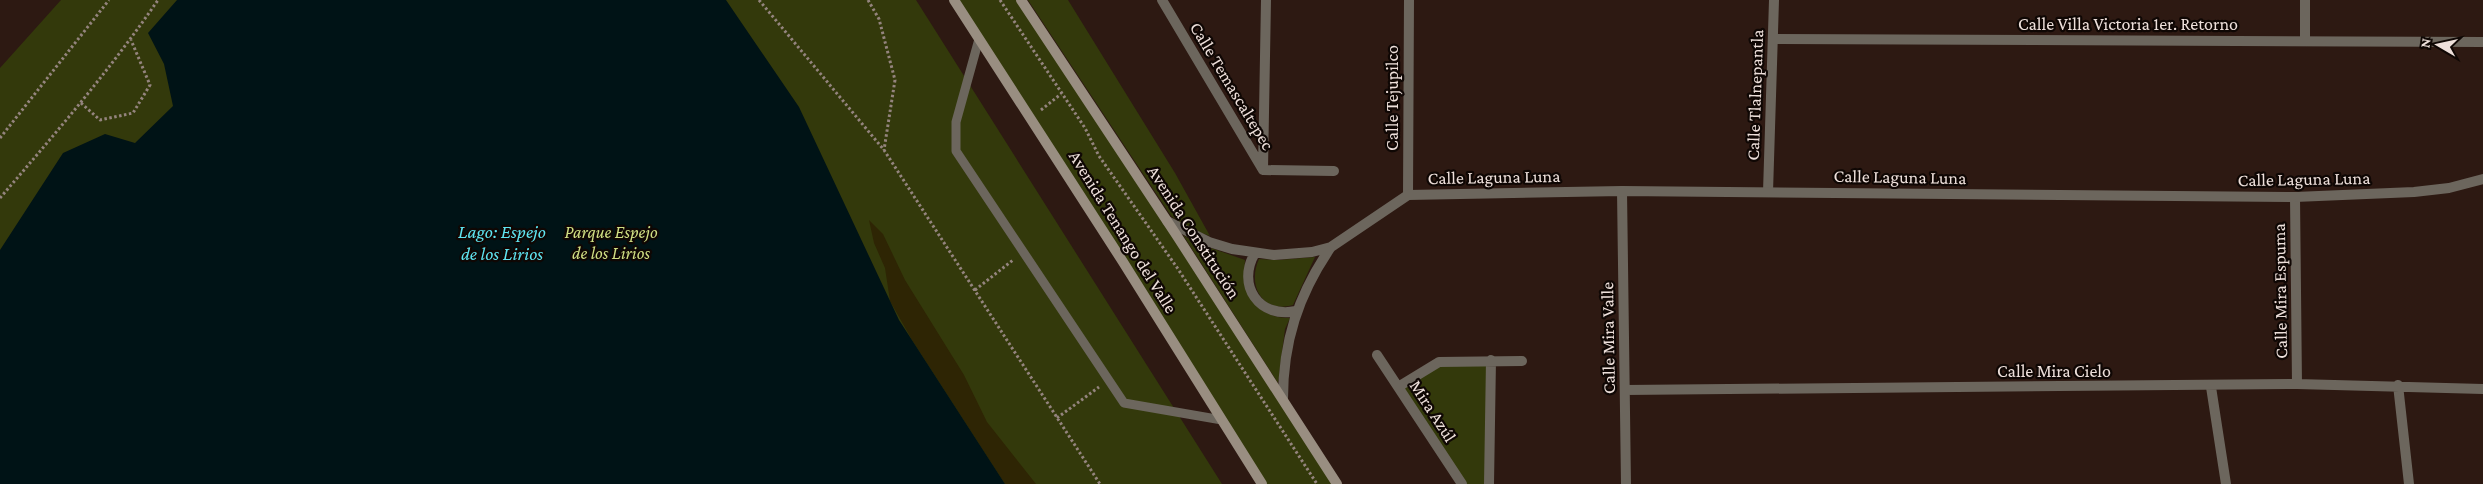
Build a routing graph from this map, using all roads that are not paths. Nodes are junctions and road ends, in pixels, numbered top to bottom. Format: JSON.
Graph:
{"nodes":[{"id":1,"x":954,"y":0,"type":"edge"},
{"id":2,"x":1021,"y":0,"type":"edge"},
{"id":3,"x":1162,"y":0,"type":"edge"},
{"id":4,"x":1266,"y":0,"type":"edge"},
{"id":5,"x":1409,"y":0,"type":"edge"},
{"id":6,"x":1774,"y":0,"type":"edge"},
{"id":7,"x":2305,"y":0,"type":"edge"},
{"id":8,"x":979,"y":38,"type":"junction"},
{"id":9,"x":1773,"y":39,"type":"junction"},
{"id":10,"x":2304,"y":40,"type":"junction"},
{"id":11,"x":2483,"y":42,"type":"edge"},
{"id":12,"x":1263,"y":170,"type":"junction"},
{"id":13,"x":1334,"y":171,"type":"dead end"},
{"id":14,"x":2483,"y":178,"type":"edge"},
{"id":15,"x":1622,"y":191,"type":"junction"},
{"id":16,"x":1768,"y":192,"type":"junction"},
{"id":17,"x":1408,"y":196,"type":"junction"},
{"id":18,"x":2296,"y":197,"type":"junction"},
{"id":19,"x":1167,"y":221,"type":"junction"},
{"id":20,"x":1330,"y":247,"type":"junction"},
{"id":21,"x":1255,"y":253,"type":"junction"},
{"id":22,"x":1296,"y":311,"type":"junction"},
{"id":23,"x":1377,"y":355,"type":"dead end"},
{"id":24,"x":1490,"y":360,"type":"junction"},
{"id":25,"x":1522,"y":361,"type":"dead end"},
{"id":26,"x":2297,"y":384,"type":"junction"},
{"id":27,"x":2211,"y":386,"type":"junction"},
{"id":28,"x":2398,"y":386,"type":"junction"},
{"id":29,"x":1398,"y":387,"type":"junction"},
{"id":30,"x":2483,"y":388,"type":"edge"},
{"id":31,"x":1625,"y":390,"type":"junction"},
{"id":32,"x":1283,"y":399,"type":"junction"},
{"id":33,"x":1222,"y":420,"type":"junction"},
{"id":34,"x":1262,"y":484,"type":"edge"},
{"id":35,"x":1337,"y":484,"type":"edge"},
{"id":36,"x":1462,"y":484,"type":"edge"},
{"id":37,"x":1489,"y":484,"type":"edge"},
{"id":38,"x":1626,"y":484,"type":"edge"},
{"id":39,"x":2226,"y":484,"type":"edge"},
{"id":40,"x":2409,"y":484,"type":"edge"}],
"edges":[{"from":1,"to":8,"type":"main road","name":"Avenida Tenango del Valle"},
{"from":2,"to":19,"type":"main road","name":"Avenida Constitución"},
{"from":3,"to":12,"type":"street","name":"Calle Temascaltepec"},
{"from":4,"to":12,"type":"street","name":"Calle Temascaltepec"},
{"from":5,"to":17,"type":"street","name":"Calle Tejupilco"},
{"from":6,"to":9,"type":"street","name":"Calle Tlalnepantla"},
{"from":7,"to":10,"type":"street"},
{"from":8,"to":33,"type":"main road","name":"Avenida Tenango del Valle"},
{"from":8,"to":33,"type":"lane"},
{"from":9,"to":10,"type":"street","name":"Calle Villa Victoria 1er. Retorno"},
{"from":9,"to":16,"type":"street","name":"Calle Tlalnepantla"},
{"from":10,"to":11,"type":"street","name":"Calle Villa Victoria 1er. Retorno"},
{"from":12,"to":13,"type":"street"},
{"from":14,"to":18,"type":"street","name":"Calle Laguna Luna"},
{"from":15,"to":16,"type":"street","name":"Calle Laguna Luna"},
{"from":15,"to":17,"type":"street","name":"Calle Laguna Luna"},
{"from":15,"to":31,"type":"street","name":"Calle Mira Valle"},
{"from":16,"to":18,"type":"street","name":"Calle Laguna Luna"},
{"from":17,"to":20,"type":"street","name":"Calle Laguna Luna"},
{"from":18,"to":26,"type":"street","name":"Calle Mira Espuma"},
{"from":19,"to":21,"type":"street","name":"Calle Laguna Luna"},
{"from":19,"to":32,"type":"main road","name":"Avenida Constitución"},
{"from":20,"to":21,"type":"street","name":"Calle Laguna Luna"},
{"from":20,"to":22,"type":"street","name":"Calle Laguna Luna"},
{"from":21,"to":22,"type":"street"},
{"from":22,"to":32,"type":"street","name":"Calle Laguna Luna"},
{"from":23,"to":29,"type":"street","name":"Mira Azúl"},
{"from":24,"to":25,"type":"street"},
{"from":24,"to":29,"type":"street"},
{"from":24,"to":37,"type":"street"},
{"from":26,"to":27,"type":"street","name":"Calle Mira Cielo"},
{"from":26,"to":28,"type":"street","name":"Calle Mira Cielo"},
{"from":27,"to":31,"type":"street","name":"Calle Mira Cielo"},
{"from":27,"to":39,"type":"street"},
{"from":28,"to":30,"type":"street","name":"Calle Mira Cielo"},
{"from":28,"to":40,"type":"street"},
{"from":29,"to":36,"type":"street","name":"Mira Azúl"},
{"from":31,"to":38,"type":"street","name":"Calle Mira Valle"},
{"from":32,"to":35,"type":"main road","name":"Avenida Constitución"},
{"from":33,"to":34,"type":"main road","name":"Avenida Tenango del Valle"}]}
